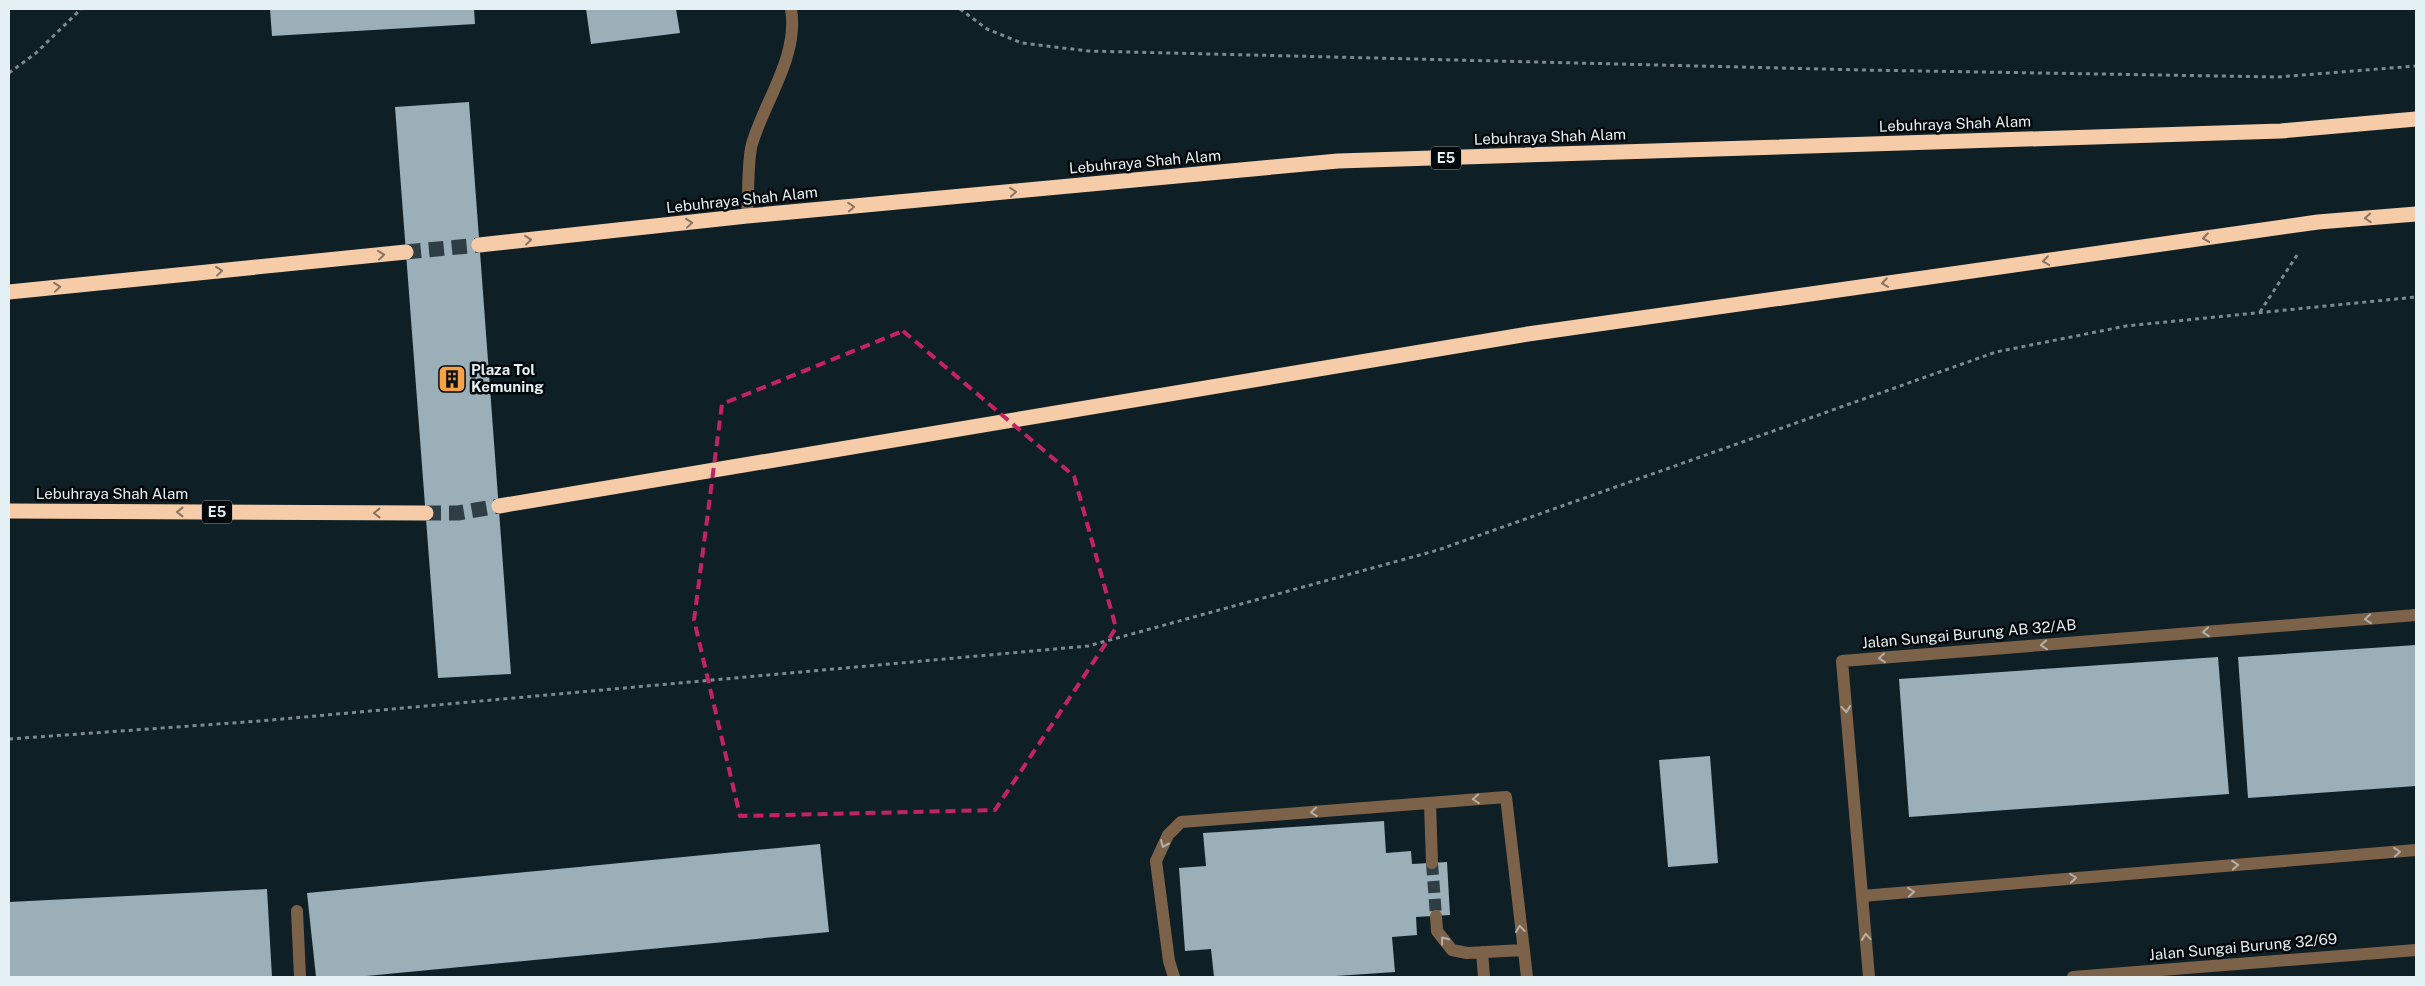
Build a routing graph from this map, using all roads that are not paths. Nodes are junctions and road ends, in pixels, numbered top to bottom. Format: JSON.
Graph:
{"nodes":[{"id":1,"x":791,"y":9,"type":"edge"},
{"id":2,"x":2416,"y":119,"type":"edge"},
{"id":3,"x":2416,"y":214,"type":"edge"},
{"id":4,"x":748,"y":216,"type":"junction"},
{"id":5,"x":479,"y":245,"type":"tunnel mouth"},
{"id":6,"x":406,"y":252,"type":"tunnel mouth"},
{"id":7,"x":9,"y":292,"type":"edge"},
{"id":8,"x":499,"y":506,"type":"tunnel mouth"},
{"id":9,"x":9,"y":511,"type":"edge"},
{"id":10,"x":426,"y":513,"type":"tunnel mouth"},
{"id":11,"x":2416,"y":615,"type":"edge"},
{"id":12,"x":1430,"y":802,"type":"junction"},
{"id":13,"x":2416,"y":850,"type":"edge"},
{"id":14,"x":1432,"y":863,"type":"tunnel mouth"},
{"id":15,"x":1862,"y":896,"type":"junction"},
{"id":16,"x":297,"y":911,"type":"dead end"},
{"id":17,"x":1436,"y":916,"type":"tunnel mouth"},
{"id":18,"x":1523,"y":950,"type":"junction"},
{"id":19,"x":2416,"y":950,"type":"edge"},
{"id":20,"x":1482,"y":952,"type":"junction"},
{"id":21,"x":300,"y":977,"type":"edge"},
{"id":22,"x":1174,"y":977,"type":"edge"},
{"id":23,"x":1484,"y":977,"type":"edge"},
{"id":24,"x":1527,"y":977,"type":"edge"},
{"id":25,"x":1869,"y":977,"type":"edge"},
{"id":26,"x":2073,"y":977,"type":"edge"}],
"edges":[{"from":1,"to":4,"type":"street"},
{"from":4,"to":2,"type":"highway","name":"Lebuhraya Shah Alam","number":"E5","one_way":true},
{"from":3,"to":8,"type":"highway","one_way":true},
{"from":5,"to":4,"type":"highway","name":"Lebuhraya Shah Alam","number":"E5","one_way":true},
{"from":7,"to":6,"type":"highway","one_way":true},
{"from":10,"to":9,"type":"highway","name":"Lebuhraya Shah Alam","number":"E5","one_way":true},
{"from":11,"to":15,"type":"street","name":"Jalan Sungai Burung AB 32/AB","one_way":true},
{"from":12,"to":14,"type":"street"},
{"from":18,"to":12,"type":"street","one_way":true},
{"from":12,"to":22,"type":"street","one_way":true},
{"from":15,"to":13,"type":"street","one_way":true},
{"from":25,"to":15,"type":"street","name":"Jalan Sungai Burung AB 32/AB","one_way":true},
{"from":16,"to":21,"type":"street"},
{"from":20,"to":17,"type":"street","one_way":true},
{"from":18,"to":20,"type":"street"},
{"from":18,"to":24,"type":"street"},
{"from":19,"to":26,"type":"street","name":"Jalan Sungai Burung 32/69"},
{"from":20,"to":23,"type":"street"}]}
